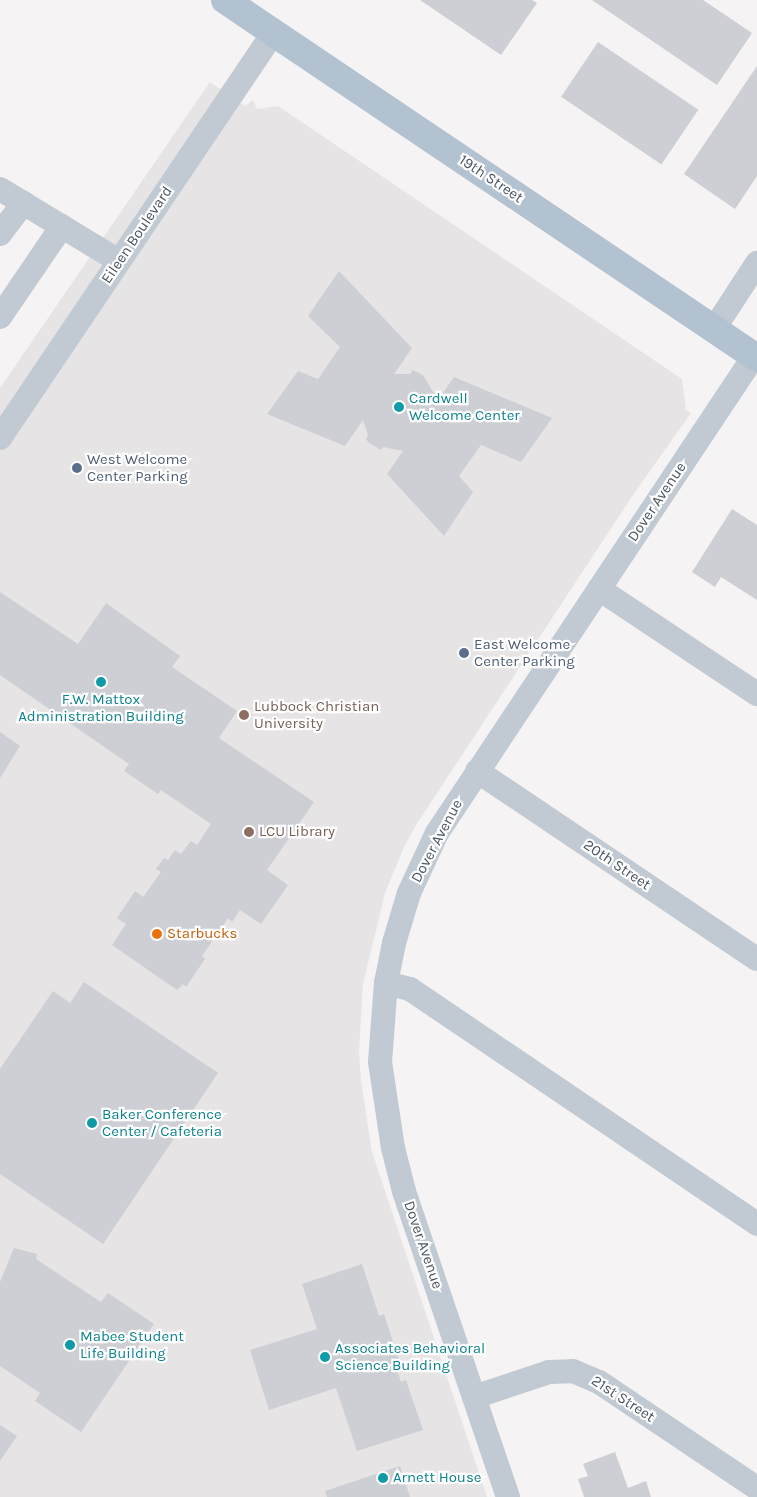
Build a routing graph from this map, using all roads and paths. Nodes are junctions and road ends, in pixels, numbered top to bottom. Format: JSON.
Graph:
{"nodes":[{"id":1,"x":225,"y":0,"type":"edge"},
{"id":2,"x":273,"y":32,"type":"junction"},
{"id":3,"x":0,"y":189,"type":"edge"},
{"id":4,"x":23,"y":203,"type":"junction"},
{"id":5,"x":62,"y":226,"type":"junction"},
{"id":6,"x":0,"y":234,"type":"edge"},
{"id":7,"x":119,"y":261,"type":"junction"},
{"id":8,"x":757,"y":263,"type":"edge"},
{"id":9,"x":0,"y":317,"type":"edge"},
{"id":10,"x":714,"y":329,"type":"junction"},
{"id":11,"x":756,"y":357,"type":"edge"},
{"id":12,"x":0,"y":438,"type":"edge"},
{"id":13,"x":599,"y":588,"type":"junction"},
{"id":14,"x":757,"y":694,"type":"edge"},
{"id":15,"x":477,"y":771,"type":"junction"},
{"id":16,"x":757,"y":959,"type":"edge"},
{"id":17,"x":386,"y":983,"type":"junction"},
{"id":18,"x":757,"y":1224,"type":"edge"},
{"id":19,"x":474,"y":1397,"type":"junction"},
{"id":20,"x":757,"y":1488,"type":"edge"},
{"id":21,"x":508,"y":1497,"type":"edge"}],
"edges":[{"from":1,"to":2,"type":"main road","name":"19th Street"},
{"from":2,"to":7,"type":"street","name":"Eileen Boulevard"},
{"from":2,"to":10,"type":"main road","name":"19th Street"},
{"from":3,"to":4,"type":"street"},
{"from":4,"to":5,"type":"street"},
{"from":4,"to":6,"type":"street"},
{"from":5,"to":7,"type":"street"},
{"from":5,"to":9,"type":"street"},
{"from":7,"to":12,"type":"street","name":"Eileen Boulevard"},
{"from":8,"to":10,"type":"street"},
{"from":10,"to":11,"type":"main road","name":"19th Street"},
{"from":11,"to":13,"type":"street","name":"Dover Avenue"},
{"from":13,"to":14,"type":"street"},
{"from":13,"to":15,"type":"street","name":"Dover Avenue"},
{"from":15,"to":16,"type":"street","name":"20th Street"},
{"from":15,"to":17,"type":"street","name":"Dover Avenue"},
{"from":17,"to":18,"type":"street"},
{"from":17,"to":19,"type":"street","name":"Dover Avenue"},
{"from":19,"to":20,"type":"street","name":"21st Street"},
{"from":19,"to":21,"type":"street","name":"Dover Avenue"}]}
